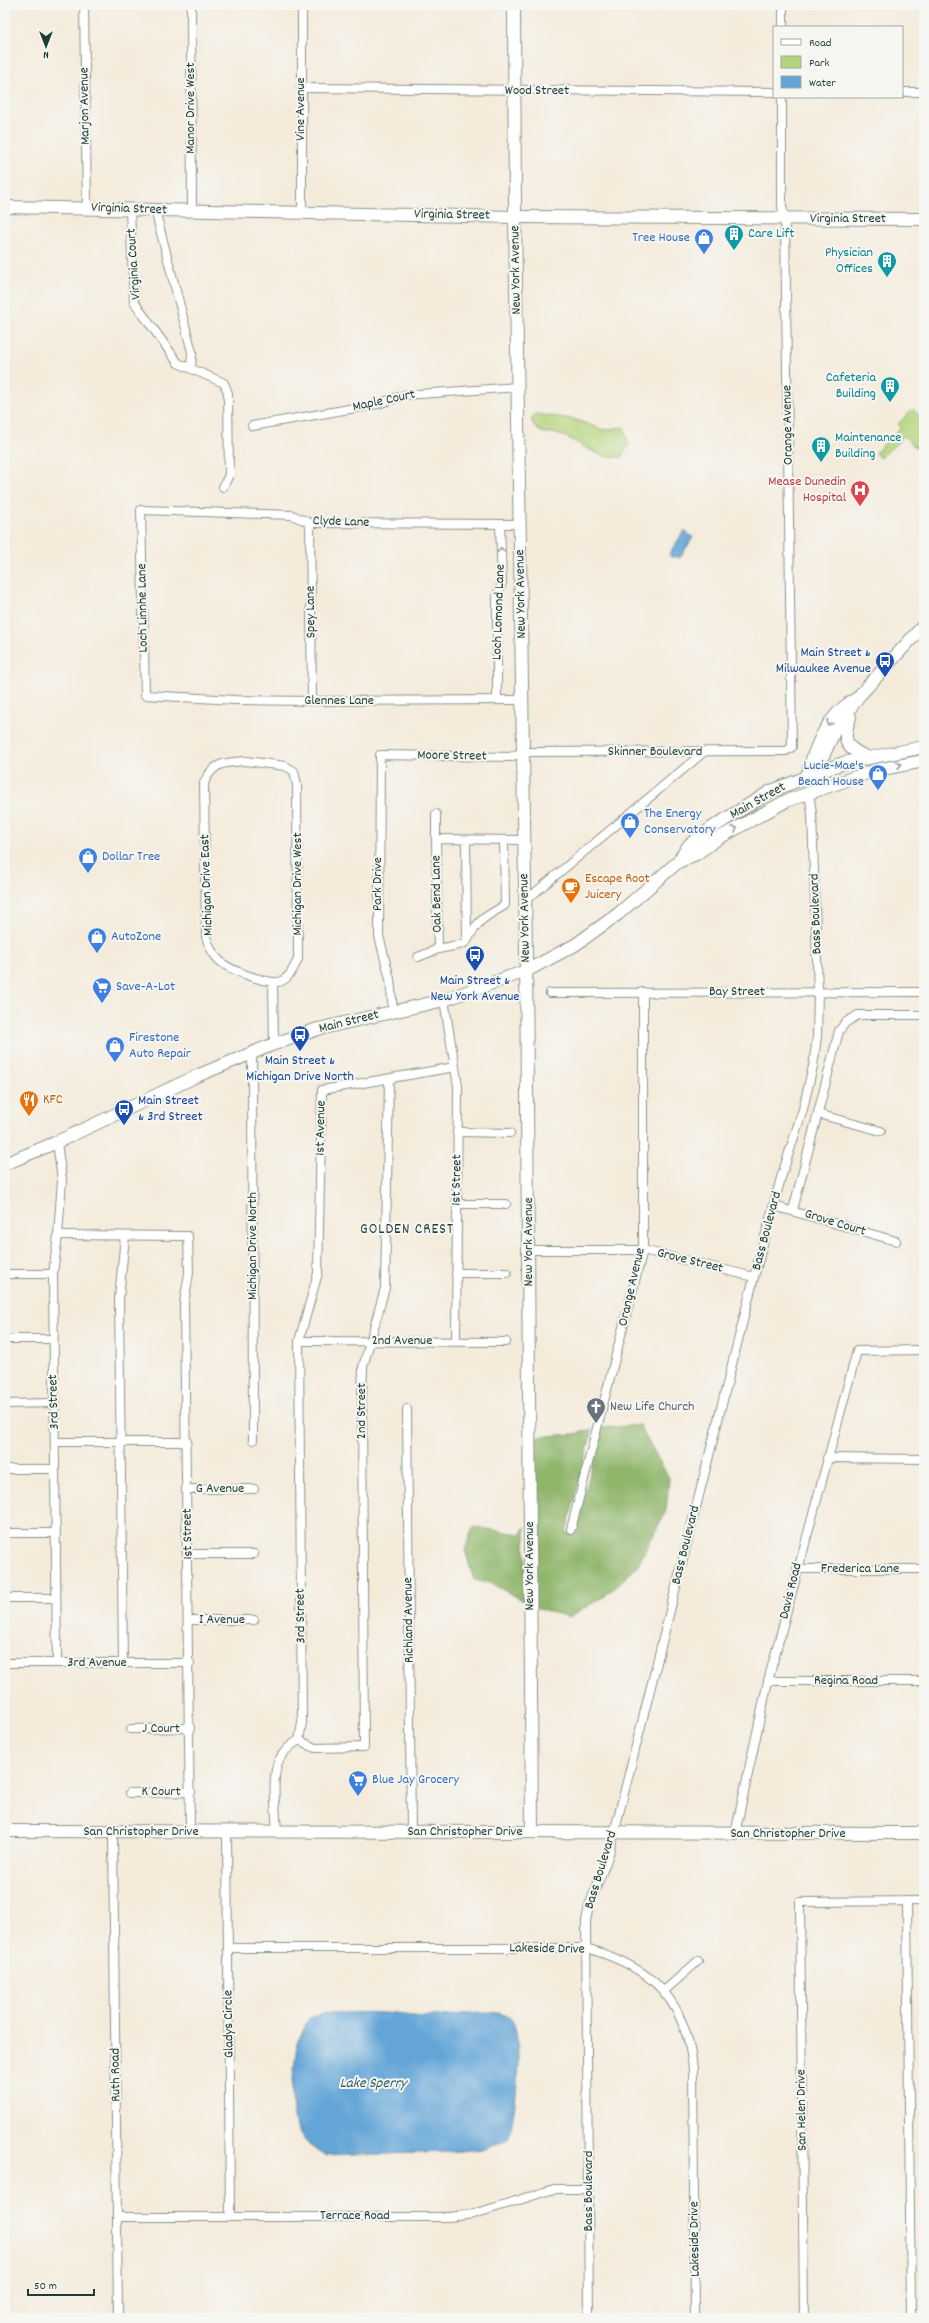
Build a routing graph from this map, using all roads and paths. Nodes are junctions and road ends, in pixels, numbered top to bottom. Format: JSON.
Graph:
{"nodes":[{"id":1,"x":84,"y":5,"type":"edge"},
{"id":2,"x":191,"y":5,"type":"edge"},
{"id":3,"x":302,"y":5,"type":"edge"},
{"id":4,"x":514,"y":5,"type":"edge"},
{"id":5,"x":783,"y":5,"type":"edge"},
{"id":6,"x":782,"y":26,"type":"edge"},
{"id":7,"x":301,"y":88,"type":"junction"},
{"id":8,"x":515,"y":91,"type":"junction"},
{"id":9,"x":773,"y":92,"type":"edge"},
{"id":10,"x":903,"y":92,"type":"edge"},
{"id":11,"x":924,"y":92,"type":"edge"},
{"id":12,"x":782,"y":98,"type":"edge"},
{"id":13,"x":5,"y":206,"type":"edge"},
{"id":14,"x":87,"y":208,"type":"junction"},
{"id":15,"x":130,"y":210,"type":"junction"},
{"id":16,"x":155,"y":210,"type":"junction"},
{"id":17,"x":192,"y":211,"type":"junction"},
{"id":18,"x":302,"y":212,"type":"junction"},
{"id":19,"x":515,"y":217,"type":"junction"},
{"id":20,"x":785,"y":219,"type":"junction"},
{"id":21,"x":924,"y":219,"type":"edge"},
{"id":22,"x":191,"y":368,"type":"junction"},
{"id":23,"x":518,"y":387,"type":"junction"},
{"id":24,"x":252,"y":426,"type":"dead end"},
{"id":25,"x":223,"y":487,"type":"dead end"},
{"id":26,"x":140,"y":510,"type":"joint"},
{"id":27,"x":310,"y":523,"type":"junction"},
{"id":28,"x":500,"y":524,"type":"junction"},
{"id":29,"x":520,"y":524,"type":"junction"},
{"id":30,"x":924,"y":625,"type":"edge"},
{"id":31,"x":155,"y":697,"type":"joint"},
{"id":32,"x":858,"y":697,"type":"junction"},
{"id":33,"x":497,"y":700,"type":"junction"},
{"id":34,"x":523,"y":700,"type":"junction"},
{"id":35,"x":312,"y":702,"type":"junction"},
{"id":36,"x":924,"y":747,"type":"edge"},
{"id":37,"x":786,"y":751,"type":"joint"},
{"id":38,"x":523,"y":752,"type":"junction"},
{"id":39,"x":704,"y":752,"type":"junction"},
{"id":40,"x":380,"y":755,"type":"joint"},
{"id":41,"x":867,"y":757,"type":"junction"},
{"id":42,"x":924,"y":761,"type":"edge"},
{"id":43,"x":806,"y":776,"type":"junction"},
{"id":44,"x":204,"y":783,"type":"joint"},
{"id":45,"x":809,"y":793,"type":"junction"},
{"id":46,"x":436,"y":814,"type":"dead end"},
{"id":47,"x":436,"y":840,"type":"junction"},
{"id":48,"x":466,"y":840,"type":"junction"},
{"id":49,"x":504,"y":840,"type":"junction"},
{"id":50,"x":524,"y":840,"type":"junction"},
{"id":51,"x":678,"y":862,"type":"junction"},
{"id":52,"x":525,"y":901,"type":"junction"},
{"id":53,"x":467,"y":941,"type":"junction"},
{"id":54,"x":438,"y":949,"type":"junction"},
{"id":55,"x":418,"y":957,"type":"dead end"},
{"id":56,"x":526,"y":970,"type":"junction"},
{"id":57,"x":273,"y":984,"type":"junction"},
{"id":58,"x":643,"y":992,"type":"junction"},
{"id":59,"x":818,"y":992,"type":"junction"},
{"id":60,"x":924,"y":992,"type":"edge"},
{"id":61,"x":550,"y":993,"type":"dead end"},
{"id":62,"x":444,"y":1000,"type":"junction"},
{"id":63,"x":393,"y":1011,"type":"junction"},
{"id":64,"x":924,"y":1015,"type":"edge"},
{"id":65,"x":274,"y":1044,"type":"junction"},
{"id":66,"x":252,"y":1053,"type":"junction"},
{"id":67,"x":455,"y":1067,"type":"junction"},
{"id":68,"x":389,"y":1079,"type":"junction"},
{"id":69,"x":818,"y":1114,"type":"junction"},
{"id":70,"x":881,"y":1131,"type":"dead end"},
{"id":71,"x":458,"y":1132,"type":"junction"},
{"id":72,"x":510,"y":1132,"type":"dead end"},
{"id":73,"x":56,"y":1142,"type":"junction"},
{"id":74,"x":5,"y":1164,"type":"edge"},
{"id":75,"x":456,"y":1204,"type":"junction"},
{"id":76,"x":506,"y":1204,"type":"dead end"},
{"id":77,"x":774,"y":1206,"type":"junction"},
{"id":78,"x":793,"y":1210,"type":"junction"},
{"id":79,"x":58,"y":1235,"type":"junction"},
{"id":80,"x":125,"y":1236,"type":"junction"},
{"id":81,"x":896,"y":1241,"type":"dead end"},
{"id":82,"x":529,"y":1250,"type":"junction"},
{"id":83,"x":643,"y":1250,"type":"junction"},
{"id":84,"x":456,"y":1273,"type":"junction"},
{"id":85,"x":507,"y":1273,"type":"dead end"},
{"id":86,"x":5,"y":1274,"type":"edge"},
{"id":87,"x":53,"y":1274,"type":"junction"},
{"id":88,"x":754,"y":1278,"type":"junction"},
{"id":89,"x":5,"y":1339,"type":"edge"},
{"id":90,"x":53,"y":1339,"type":"junction"},
{"id":91,"x":371,"y":1340,"type":"junction"},
{"id":92,"x":299,"y":1341,"type":"junction"},
{"id":93,"x":456,"y":1341,"type":"junction"},
{"id":94,"x":506,"y":1342,"type":"dead end"},
{"id":95,"x":924,"y":1350,"type":"edge"},
{"id":96,"x":54,"y":1403,"type":"junction"},
{"id":97,"x":5,"y":1404,"type":"edge"},
{"id":98,"x":407,"y":1409,"type":"dead end"},
{"id":99,"x":253,"y":1440,"type":"dead end"},
{"id":100,"x":55,"y":1442,"type":"junction"},
{"id":101,"x":120,"y":1442,"type":"junction"},
{"id":102,"x":187,"y":1442,"type":"junction"},
{"id":103,"x":827,"y":1458,"type":"junction"},
{"id":104,"x":924,"y":1459,"type":"edge"},
{"id":105,"x":5,"y":1468,"type":"edge"},
{"id":106,"x":55,"y":1469,"type":"junction"},
{"id":107,"x":187,"y":1489,"type":"junction"},
{"id":108,"x":254,"y":1489,"type":"dead end"},
{"id":109,"x":572,"y":1529,"type":"dead end"},
{"id":110,"x":5,"y":1533,"type":"edge"},
{"id":111,"x":56,"y":1533,"type":"junction"},
{"id":112,"x":188,"y":1554,"type":"junction"},
{"id":113,"x":254,"y":1554,"type":"dead end"},
{"id":114,"x":797,"y":1569,"type":"junction"},
{"id":115,"x":924,"y":1569,"type":"edge"},
{"id":116,"x":5,"y":1598,"type":"edge"},
{"id":117,"x":56,"y":1598,"type":"junction"},
{"id":118,"x":189,"y":1620,"type":"junction"},
{"id":119,"x":254,"y":1620,"type":"dead end"},
{"id":120,"x":57,"y":1662,"type":"junction"},
{"id":121,"x":5,"y":1663,"type":"edge"},
{"id":122,"x":123,"y":1663,"type":"junction"},
{"id":123,"x":190,"y":1663,"type":"junction"},
{"id":124,"x":768,"y":1681,"type":"junction"},
{"id":125,"x":924,"y":1682,"type":"edge"},
{"id":126,"x":190,"y":1728,"type":"junction"},
{"id":127,"x":131,"y":1729,"type":"dead end"},
{"id":128,"x":299,"y":1740,"type":"junction"},
{"id":129,"x":130,"y":1792,"type":"dead end"},
{"id":130,"x":191,"y":1792,"type":"junction"},
{"id":131,"x":5,"y":1831,"type":"edge"},
{"id":132,"x":113,"y":1832,"type":"junction"},
{"id":133,"x":190,"y":1832,"type":"junction"},
{"id":134,"x":277,"y":1832,"type":"junction"},
{"id":135,"x":411,"y":1832,"type":"junction"},
{"id":136,"x":532,"y":1832,"type":"junction"},
{"id":137,"x":227,"y":1833,"type":"junction"},
{"id":138,"x":613,"y":1833,"type":"junction"},
{"id":139,"x":735,"y":1834,"type":"junction"},
{"id":140,"x":924,"y":1834,"type":"edge"},
{"id":141,"x":907,"y":1902,"type":"junction"},
{"id":142,"x":924,"y":1902,"type":"edge"},
{"id":143,"x":228,"y":1948,"type":"junction"},
{"id":144,"x":586,"y":1948,"type":"junction"},
{"id":145,"x":698,"y":1961,"type":"dead end"},
{"id":146,"x":664,"y":1991,"type":"junction"},
{"id":147,"x":589,"y":2189,"type":"junction"},
{"id":148,"x":230,"y":2216,"type":"junction"},
{"id":149,"x":117,"y":2217,"type":"junction"},
{"id":150,"x":118,"y":2318,"type":"edge"},
{"id":151,"x":590,"y":2318,"type":"edge"},
{"id":152,"x":695,"y":2318,"type":"edge"},
{"id":153,"x":804,"y":2318,"type":"edge"},
{"id":154,"x":911,"y":2318,"type":"edge"}],
"edges":[{"from":1,"to":14,"type":"street","name":"Marjon Avenue"},
{"from":2,"to":17,"type":"street","name":"Manor Drive West"},
{"from":3,"to":7,"type":"street","name":"Vine Avenue"},
{"from":4,"to":8,"type":"street","name":"New York Avenue"},
{"from":5,"to":6,"type":"street"},
{"from":7,"to":8,"type":"street","name":"Wood Street"},
{"from":7,"to":18,"type":"street","name":"Vine Avenue"},
{"from":8,"to":9,"type":"street","name":"Wood Street"},
{"from":8,"to":19,"type":"street","name":"New York Avenue"},
{"from":10,"to":11,"type":"street"},
{"from":12,"to":20,"type":"street","name":"Orange Avenue"},
{"from":13,"to":14,"type":"street","name":"Virginia Street"},
{"from":14,"to":15,"type":"street","name":"Virginia Street"},
{"from":15,"to":16,"type":"street","name":"Virginia Street"},
{"from":15,"to":22,"type":"street","name":"Virginia Court"},
{"from":16,"to":17,"type":"street","name":"Virginia Street"},
{"from":16,"to":22,"type":"street","name":"Virginia Court"},
{"from":17,"to":18,"type":"street","name":"Virginia Street"},
{"from":18,"to":19,"type":"street","name":"Virginia Street"},
{"from":19,"to":20,"type":"street","name":"Virginia Street"},
{"from":19,"to":23,"type":"street","name":"New York Avenue"},
{"from":20,"to":21,"type":"street","name":"Virginia Street"},
{"from":20,"to":37,"type":"street","name":"Orange Avenue"},
{"from":22,"to":25,"type":"street","name":"Virginia Court"},
{"from":23,"to":24,"type":"street","name":"Maple Court"},
{"from":23,"to":29,"type":"street","name":"New York Avenue"},
{"from":26,"to":27,"type":"street","name":"Clyde Lane"},
{"from":26,"to":31,"type":"street","name":"Loch Linnhe Lane"},
{"from":27,"to":28,"type":"street","name":"Clyde Lane"},
{"from":27,"to":35,"type":"street","name":"Spey Lane"},
{"from":28,"to":29,"type":"street","name":"Clyde Lane"},
{"from":33,"to":28,"type":"street","name":"Loch Lomond Lane","one_way":true},
{"from":29,"to":34,"type":"street","name":"New York Avenue"},
{"from":30,"to":32,"type":"street","name":"Main Street"},
{"from":31,"to":35,"type":"street","name":"Glennes Lane"},
{"from":32,"to":41,"type":"street"},
{"from":32,"to":43,"type":"street","name":"Main Street"},
{"from":33,"to":34,"type":"street","name":"Glennes Lane"},
{"from":33,"to":35,"type":"street","name":"Glennes Lane"},
{"from":34,"to":38,"type":"street","name":"New York Avenue"},
{"from":36,"to":41,"type":"street"},
{"from":37,"to":39,"type":"street","name":"Skinner Boulevard"},
{"from":38,"to":39,"type":"street","name":"Skinner Boulevard"},
{"from":38,"to":40,"type":"street","name":"Moore Street"},
{"from":38,"to":50,"type":"street","name":"New York Avenue"},
{"from":39,"to":52,"type":"street"},
{"from":40,"to":63,"type":"street","name":"Park Drive"},
{"from":41,"to":43,"type":"street"},
{"from":45,"to":42,"type":"street","one_way":true},
{"from":43,"to":45,"type":"street","name":"Bass Boulevard"},
{"from":43,"to":51,"type":"street","name":"Main Street"},
{"from":44,"to":57,"type":"street","name":"Michigan Drive East"},
{"from":44,"to":57,"type":"street","name":"Michigan Drive West"},
{"from":51,"to":45,"type":"street","name":"Main Street","one_way":true},
{"from":45,"to":59,"type":"street","name":"Bass Boulevard"},
{"from":46,"to":47,"type":"street","name":"Oak Bend Lane"},
{"from":47,"to":48,"type":"street","name":"Oak Bend Lane"},
{"from":47,"to":54,"type":"street","name":"Oak Bend Lane"},
{"from":48,"to":49,"type":"street","name":"Oak Bend Lane"},
{"from":48,"to":53,"type":"street"},
{"from":49,"to":50,"type":"street","name":"Oak Bend Lane"},
{"from":49,"to":53,"type":"street"},
{"from":50,"to":52,"type":"street","name":"New York Avenue"},
{"from":51,"to":56,"type":"street","name":"Main Street"},
{"from":52,"to":56,"type":"street","name":"New York Avenue"},
{"from":53,"to":54,"type":"street","name":"Oak Bend Lane"},
{"from":54,"to":55,"type":"street","name":"Oak Bend Lane"},
{"from":56,"to":62,"type":"street","name":"Main Street"},
{"from":56,"to":82,"type":"street","name":"New York Avenue"},
{"from":57,"to":65,"type":"street"},
{"from":58,"to":59,"type":"street","name":"Bay Street"},
{"from":58,"to":61,"type":"street","name":"Bay Street"},
{"from":58,"to":83,"type":"street","name":"Orange Avenue"},
{"from":59,"to":60,"type":"street","name":"Bay Street"},
{"from":59,"to":77,"type":"street","name":"Bass Boulevard"},
{"from":62,"to":63,"type":"street","name":"Main Street"},
{"from":62,"to":67,"type":"street"},
{"from":63,"to":65,"type":"street","name":"Main Street"},
{"from":64,"to":69,"type":"street"},
{"from":65,"to":66,"type":"street","name":"Main Street"},
{"from":66,"to":73,"type":"street","name":"Main Street"},
{"from":66,"to":99,"type":"street","name":"Michigan Drive North"},
{"from":67,"to":68,"type":"street","name":"1st Avenue"},
{"from":67,"to":71,"type":"street","name":"1st Street"},
{"from":68,"to":91,"type":"street","name":"2nd Street"},
{"from":68,"to":92,"type":"street","name":"1st Avenue"},
{"from":69,"to":70,"type":"street"},
{"from":69,"to":78,"type":"street"},
{"from":71,"to":72,"type":"street"},
{"from":71,"to":75,"type":"street","name":"1st Street"},
{"from":73,"to":74,"type":"street","name":"Main Street"},
{"from":73,"to":79,"type":"street","name":"3rd Street"},
{"from":75,"to":76,"type":"street"},
{"from":75,"to":84,"type":"street","name":"1st Street"},
{"from":77,"to":78,"type":"street","name":"Grove Court"},
{"from":77,"to":88,"type":"street","name":"Bass Boulevard"},
{"from":78,"to":81,"type":"street","name":"Grove Court"},
{"from":79,"to":80,"type":"street"},
{"from":79,"to":87,"type":"street","name":"3rd Street"},
{"from":80,"to":101,"type":"street"},
{"from":80,"to":102,"type":"street","name":"1st Street"},
{"from":82,"to":83,"type":"street","name":"Grove Street"},
{"from":82,"to":136,"type":"street","name":"New York Avenue"},
{"from":83,"to":88,"type":"street","name":"Grove Street"},
{"from":83,"to":109,"type":"street","name":"Orange Avenue"},
{"from":84,"to":85,"type":"street"},
{"from":84,"to":93,"type":"street","name":"1st Street"},
{"from":86,"to":87,"type":"street"},
{"from":87,"to":90,"type":"street","name":"3rd Street"},
{"from":88,"to":138,"type":"street","name":"Bass Boulevard"},
{"from":89,"to":90,"type":"street"},
{"from":90,"to":96,"type":"street","name":"3rd Street"},
{"from":91,"to":92,"type":"street","name":"2nd Avenue"},
{"from":91,"to":93,"type":"street","name":"2nd Avenue"},
{"from":91,"to":128,"type":"street","name":"2nd Street"},
{"from":92,"to":128,"type":"street","name":"3rd Street"},
{"from":93,"to":94,"type":"street","name":"2nd Avenue"},
{"from":95,"to":103,"type":"street","name":"Davis Road"},
{"from":96,"to":97,"type":"street"},
{"from":96,"to":100,"type":"street","name":"3rd Street"},
{"from":98,"to":135,"type":"street","name":"Richland Avenue"},
{"from":100,"to":101,"type":"street"},
{"from":100,"to":106,"type":"street","name":"3rd Street"},
{"from":101,"to":102,"type":"street"},
{"from":101,"to":122,"type":"street"},
{"from":102,"to":107,"type":"street","name":"1st Street"},
{"from":103,"to":104,"type":"street"},
{"from":103,"to":114,"type":"street","name":"Davis Road"},
{"from":105,"to":106,"type":"street"},
{"from":106,"to":111,"type":"street","name":"3rd Street"},
{"from":107,"to":108,"type":"street","name":"G Avenue"},
{"from":107,"to":112,"type":"street","name":"1st Street"},
{"from":110,"to":111,"type":"street"},
{"from":111,"to":117,"type":"street","name":"3rd Street"},
{"from":112,"to":113,"type":"street"},
{"from":112,"to":118,"type":"street","name":"1st Street"},
{"from":114,"to":115,"type":"street","name":"Frederica Lane"},
{"from":114,"to":124,"type":"street","name":"Davis Road"},
{"from":116,"to":117,"type":"street"},
{"from":117,"to":120,"type":"street","name":"3rd Street"},
{"from":118,"to":119,"type":"street","name":"I Avenue"},
{"from":118,"to":123,"type":"street","name":"1st Street"},
{"from":120,"to":121,"type":"street","name":"3rd Avenue"},
{"from":120,"to":122,"type":"street","name":"3rd Avenue"},
{"from":122,"to":123,"type":"street","name":"3rd Avenue"},
{"from":123,"to":126,"type":"street","name":"1st Street"},
{"from":124,"to":125,"type":"street","name":"Regina Road"},
{"from":124,"to":139,"type":"street","name":"Davis Road"},
{"from":126,"to":127,"type":"street","name":"J Court"},
{"from":126,"to":130,"type":"street","name":"1st Street"},
{"from":128,"to":134,"type":"street"},
{"from":129,"to":130,"type":"street","name":"K Court"},
{"from":130,"to":133,"type":"street","name":"1st Street"},
{"from":131,"to":132,"type":"street","name":"San Christopher Drive"},
{"from":132,"to":133,"type":"street","name":"San Christopher Drive"},
{"from":132,"to":149,"type":"street","name":"Ruth Road"},
{"from":133,"to":137,"type":"street","name":"San Christopher Drive"},
{"from":134,"to":135,"type":"street","name":"San Christopher Drive"},
{"from":134,"to":137,"type":"street","name":"San Christopher Drive"},
{"from":135,"to":136,"type":"street","name":"San Christopher Drive"},
{"from":136,"to":138,"type":"street","name":"San Christopher Drive"},
{"from":137,"to":143,"type":"street","name":"Gladys Circle"},
{"from":138,"to":139,"type":"street","name":"San Christopher Drive"},
{"from":138,"to":144,"type":"street","name":"Bass Boulevard"},
{"from":139,"to":140,"type":"street","name":"San Christopher Drive"},
{"from":141,"to":142,"type":"street"},
{"from":141,"to":153,"type":"street","name":"San Helen Drive"},
{"from":141,"to":154,"type":"street"},
{"from":143,"to":144,"type":"street","name":"Lakeside Drive"},
{"from":143,"to":148,"type":"street","name":"Gladys Circle"},
{"from":144,"to":146,"type":"street","name":"Lakeside Drive"},
{"from":144,"to":147,"type":"street","name":"Bass Boulevard"},
{"from":145,"to":146,"type":"street"},
{"from":146,"to":152,"type":"street","name":"Lakeside Drive"},
{"from":147,"to":148,"type":"street","name":"Terrace Road"},
{"from":147,"to":151,"type":"street","name":"Bass Boulevard"},
{"from":148,"to":149,"type":"street","name":"Terrace Road"},
{"from":149,"to":150,"type":"street","name":"Ruth Road"}]}
